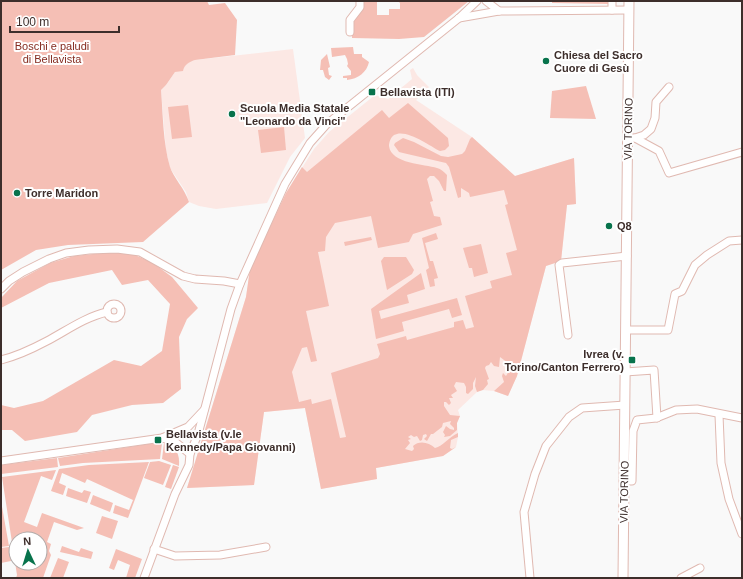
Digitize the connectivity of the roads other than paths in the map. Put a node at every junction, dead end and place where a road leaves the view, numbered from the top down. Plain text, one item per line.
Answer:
1 (360, 1) edge
2 (477, 1) edge
3 (486, 1) edge
4 (550, 1) edge
5 (612, 1) edge
6 (629, 5) edge
7 (549, 10) junction
8 (612, 10) junction
9 (499, 11) junction
10 (459, 18) junction
11 (350, 32) dead end
12 (669, 87) dead end
13 (631, 138) junction
14 (742, 152) edge
15 (742, 240) edge
16 (626, 256) junction
17 (240, 284) junction
18 (1, 289) edge
19 (107, 312) dead end
20 (626, 330) junction
21 (568, 335) dead end
22 (1, 360) edge
23 (625, 372) junction
24 (625, 405) junction
25 (205, 408) junction
26 (718, 414) junction
27 (657, 418) junction
28 (742, 418) edge
29 (162, 438) junction
30 (190, 454) junction
31 (1, 461) edge
32 (624, 481) junction
33 (742, 534) edge
34 (266, 547) dead end
35 (154, 549) junction
36 (700, 568) dead end
37 (144, 578) edge
38 (530, 578) edge
39 (623, 578) edge
40 (681, 578) edge

1 - 11 street
2 - 10 street
3 - 9 street
4 - 7 street
5 - 8 street
6 - 8 street
6 - 13 street, VIA TORINO
7 - 8 street
7 - 9 street
9 - 10 street
10 - 17 street
12 - 13 street
13 - 14 street
13 - 16 street, VIA TORINO
15 - 20 street
16 - 20 street, VIA TORINO
16 - 21 street
17 - 18 street
17 - 25 street
19 - 22 street
20 - 23 street, VIA TORINO
23 - 24 street, VIA TORINO
23 - 27 street
24 - 32 street, VIA TORINO
24 - 38 street
25 - 29 street
25 - 30 street
26 - 27 street
26 - 28 street
26 - 33 street
27 - 32 street
29 - 30 street
29 - 31 street
30 - 35 street
32 - 39 street, VIA TORINO
34 - 35 street
35 - 37 street
36 - 40 street

